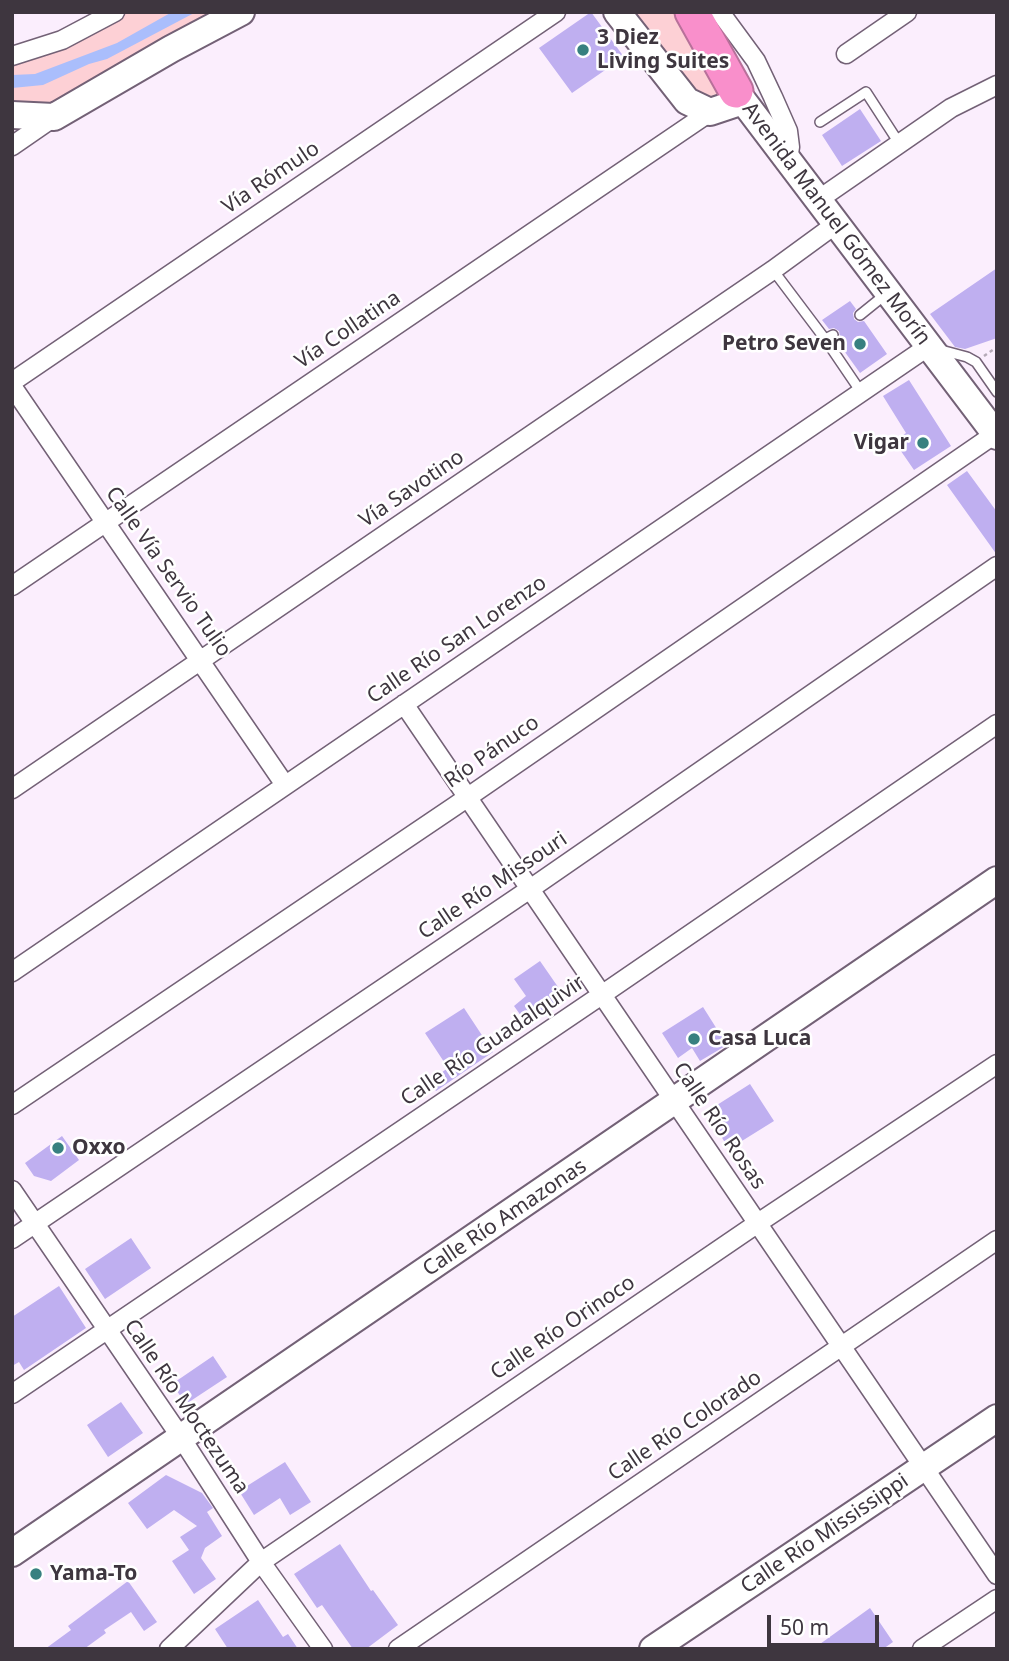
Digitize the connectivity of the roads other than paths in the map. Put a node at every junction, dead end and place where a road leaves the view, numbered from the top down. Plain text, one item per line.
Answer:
1 (115, 12) edge
2 (242, 12) edge
3 (556, 12) edge
4 (617, 12) edge
5 (676, 12) edge
6 (692, 12) edge
7 (720, 12) edge
8 (907, 12) edge
9 (846, 54) dead end
10 (12, 56) edge
11 (997, 85) edge
12 (739, 96) junction
13 (710, 112) junction
14 (12, 115) edge
15 (54, 117) junction
16 (820, 122) dead end
17 (899, 143) junction
18 (12, 146) edge
19 (788, 160) junction
20 (818, 200) junction
21 (836, 223) junction
22 (773, 270) junction
23 (893, 289) junction
24 (860, 315) dead end
25 (921, 328) junction
26 (12, 384) edge
27 (861, 392) junction
28 (997, 392) edge
29 (996, 433) edge
30 (105, 522) junction
31 (997, 566) edge
32 (12, 586) edge
33 (201, 661) junction
34 (404, 704) junction
35 (997, 724) edge
36 (285, 785) junction
37 (12, 789) edge
38 (468, 797) junction
39 (997, 880) edge
40 (530, 889) junction
41 (12, 972) edge
42 (603, 994) junction
43 (997, 1064) edge
44 (675, 1102) junction
45 (12, 1105) edge
46 (12, 1190) edge
47 (758, 1223) junction
48 (35, 1224) junction
49 (12, 1239) edge
50 (997, 1240) edge
51 (107, 1330) junction
52 (842, 1347) junction
53 (12, 1394) edge
54 (997, 1418) edge
55 (182, 1439) junction
56 (923, 1468) junction
57 (12, 1553) edge
58 (261, 1562) junction
59 (997, 1574) edge
60 (997, 1598) edge
61 (169, 1649) edge
62 (323, 1649) edge
63 (398, 1649) edge
64 (653, 1649) edge
65 (922, 1649) edge

1 - 10 street
2 - 15 street
3 - 26 street, Vía Rómulo
4 - 13 street
5 - 12 street, Avenida Manuel Gómez Morín
6 - 12 highway
7 - 19 street
8 - 9 street
11 - 17 street
12 - 13 street
12 - 19 street, Avenida Manuel Gómez Morín
13 - 30 street, Vía Collatina
14 - 15 street
15 - 18 street
16 - 17 lane
17 - 20 street
19 - 20 street, Avenida Manuel Gómez Morín
20 - 21 street, Avenida Manuel Gómez Morín
21 - 22 street, Vía Savotino
21 - 23 street, Avenida Manuel Gómez Morín
22 - 27 lane
22 - 33 street, Vía Savotino
23 - 24 lane
23 - 25 street, Avenida Manuel Gómez Morín
25 - 27 street, Calle Río San Lorenzo
25 - 28 lane
25 - 29 street, Avenida Manuel Gómez Morín
26 - 30 street, Calle Vía Servio Tulio
27 - 34 street, Calle Río San Lorenzo
29 - 38 street, Río Pánuco
30 - 32 street, Vía Collatina
30 - 33 street, Calle Vía Servio Tulio
31 - 40 street, Calle Río Missouri
33 - 36 street, Calle Vía Servio Tulio
33 - 37 street, Vía Savotino
34 - 36 street, Calle Río San Lorenzo
34 - 38 street, Calle Río Rosas
35 - 42 street, Calle Río Guadalquivir
36 - 41 street, Calle Río San Lorenzo
38 - 40 street, Calle Río Rosas
38 - 45 street, Río Pánuco
39 - 44 street, Calle Río Amazonas
40 - 42 street, Calle Río Rosas
40 - 48 street, Calle Río Missouri
42 - 44 street, Calle Río Rosas
42 - 51 street, Calle Río Guadalquivir
43 - 47 street, Calle Río Orinoco
44 - 47 street, Calle Río Rosas
44 - 55 street, Calle Río Amazonas
46 - 48 street, Calle Río Moctezuma
47 - 52 street, Calle Río Rosas
47 - 58 street, Calle Río Orinoco
48 - 49 street, Calle Río Missouri
48 - 51 street, Calle Río Moctezuma
50 - 52 street, Calle Río Colorado
51 - 53 street, Calle Río Guadalquivir
51 - 55 street, Calle Río Moctezuma
52 - 56 street, Calle Río Rosas
52 - 63 street, Calle Río Colorado
54 - 56 street, Calle Río Mississippi
55 - 57 street, Calle Río Amazonas
55 - 58 street, Calle Río Moctezuma
56 - 59 street, Calle Río Rosas
56 - 64 street, Calle Río Mississippi
58 - 61 street, Calle Río Orinoco
58 - 62 street, Calle Río Moctezuma
60 - 65 street

